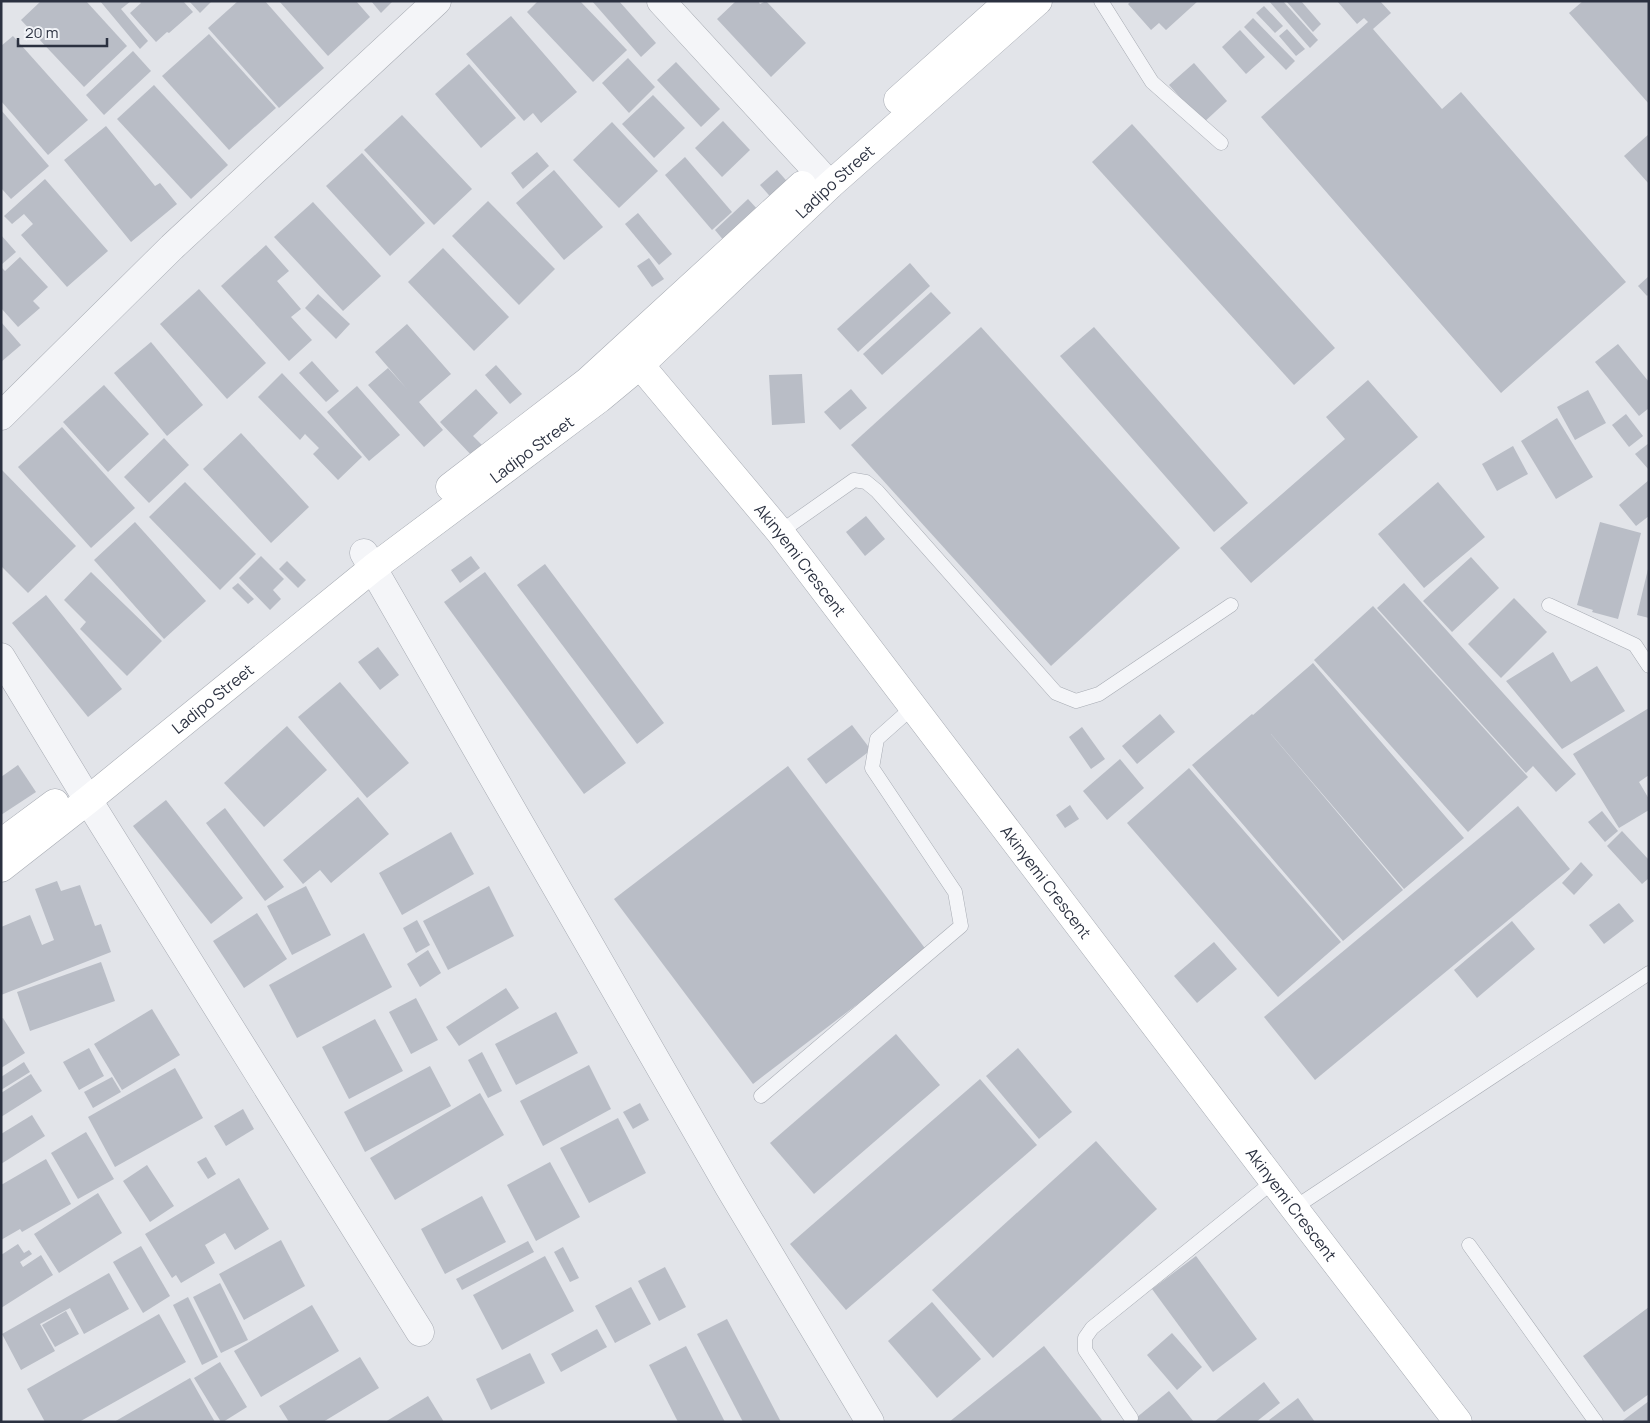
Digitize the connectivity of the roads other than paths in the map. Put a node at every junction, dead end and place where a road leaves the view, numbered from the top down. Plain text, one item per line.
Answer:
1 (437, 1) edge
2 (661, 1) edge
3 (1009, 1) edge
4 (1038, 1) edge
5 (1101, 1) edge
6 (1221, 143) dead end
7 (824, 178) junction
8 (634, 356) junction
9 (1, 416) edge
10 (780, 532) junction
11 (369, 561) junction
12 (1549, 605) dead end
13 (1231, 606) dead end
14 (1, 657) edge
15 (1649, 666) edge
16 (913, 707) junction
17 (84, 792) junction
18 (1, 843) edge
19 (1, 868) edge
20 (1649, 973) edge
21 (761, 1096) dead end
22 (1274, 1181) junction
23 (1294, 1208) junction
24 (1469, 1246) dead end
25 (420, 1332) dead end
26 (1132, 1418) dead end
27 (870, 1422) edge
28 (1458, 1422) edge
29 (1596, 1422) edge

1 - 9 street
2 - 7 street
3 - 7 main road, Ladipo Street
4 - 7 main road, Ladipo Street
5 - 6 lane
7 - 8 main road, Ladipo Street
8 - 10 main road, Akinyemi Crescent
8 - 11 main road, Ladipo Street
10 - 13 lane
10 - 16 main road, Akinyemi Crescent
11 - 17 main road, Ladipo Street
11 - 27 street
12 - 15 lane
14 - 17 street
16 - 21 lane
16 - 22 main road, Akinyemi Crescent
17 - 18 main road, Ladipo Street
17 - 19 main road, Ladipo Street
17 - 25 street
20 - 23 lane
22 - 23 main road, Akinyemi Crescent
22 - 26 lane
23 - 28 main road, Akinyemi Crescent
24 - 29 lane

